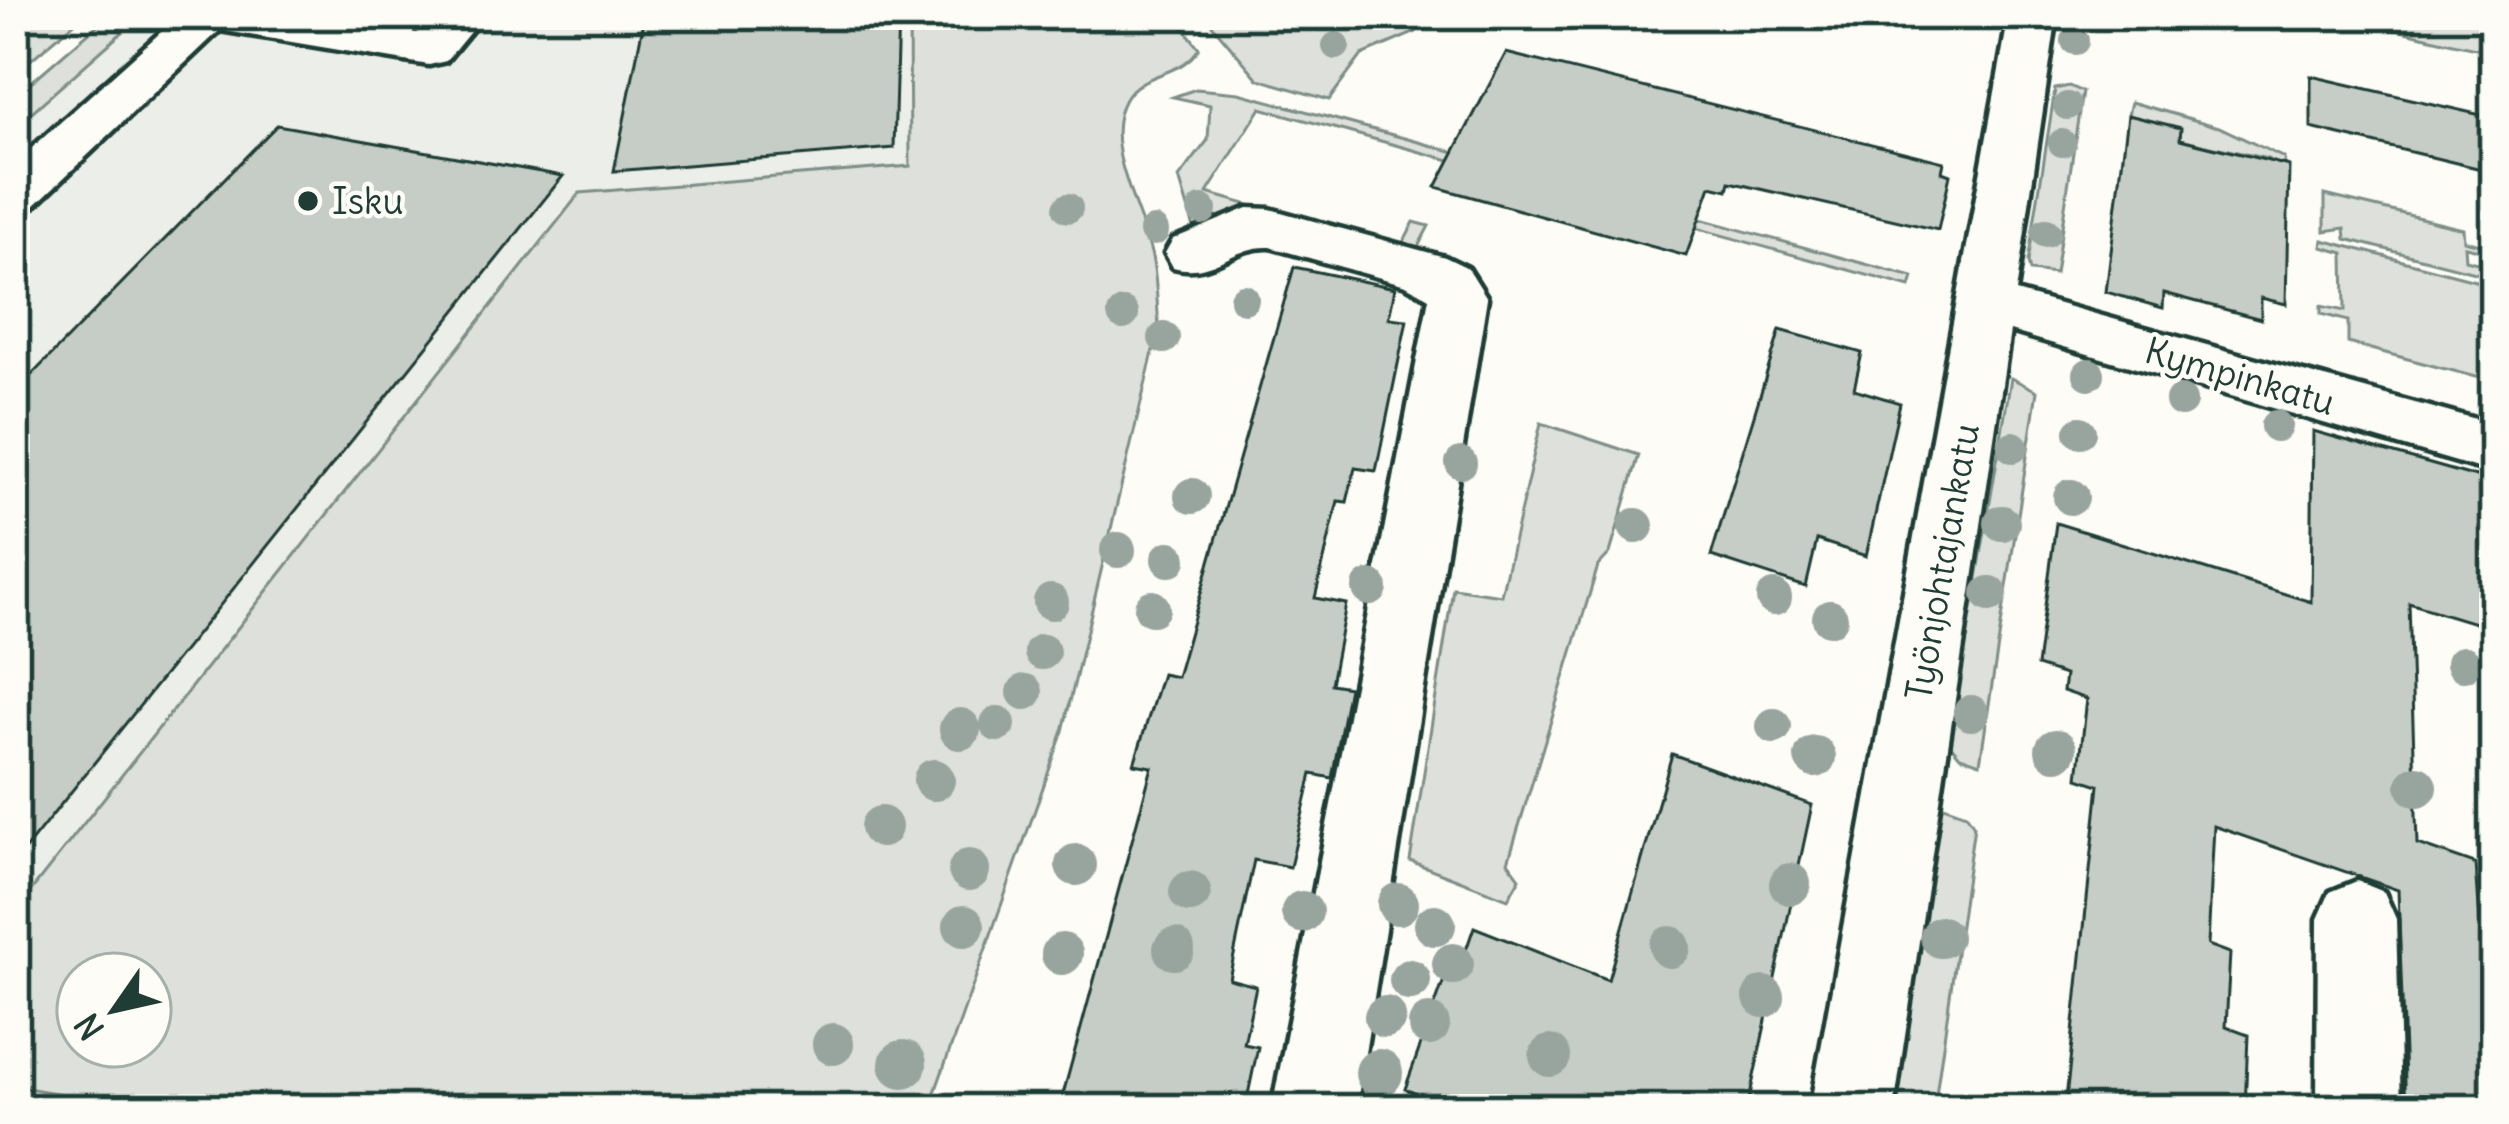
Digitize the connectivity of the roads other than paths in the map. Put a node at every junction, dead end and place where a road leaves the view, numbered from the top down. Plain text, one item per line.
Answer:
1 (211, 15) edge
2 (460, 15) edge
3 (2033, 15) edge
4 (15, 193) edge
5 (1193, 253) dead end
6 (1985, 304) junction
7 (2494, 449) edge
8 (2357, 920) dead end
9 (1314, 1109) edge
10 (1852, 1109) edge
11 (2360, 1109) edge

1 - 2 street
1 - 4 street
3 - 6 street, Työnjohtajankatu
5 - 9 street
6 - 7 street, Kympinkatu
6 - 10 street, Työnjohtajankatu
8 - 11 street

